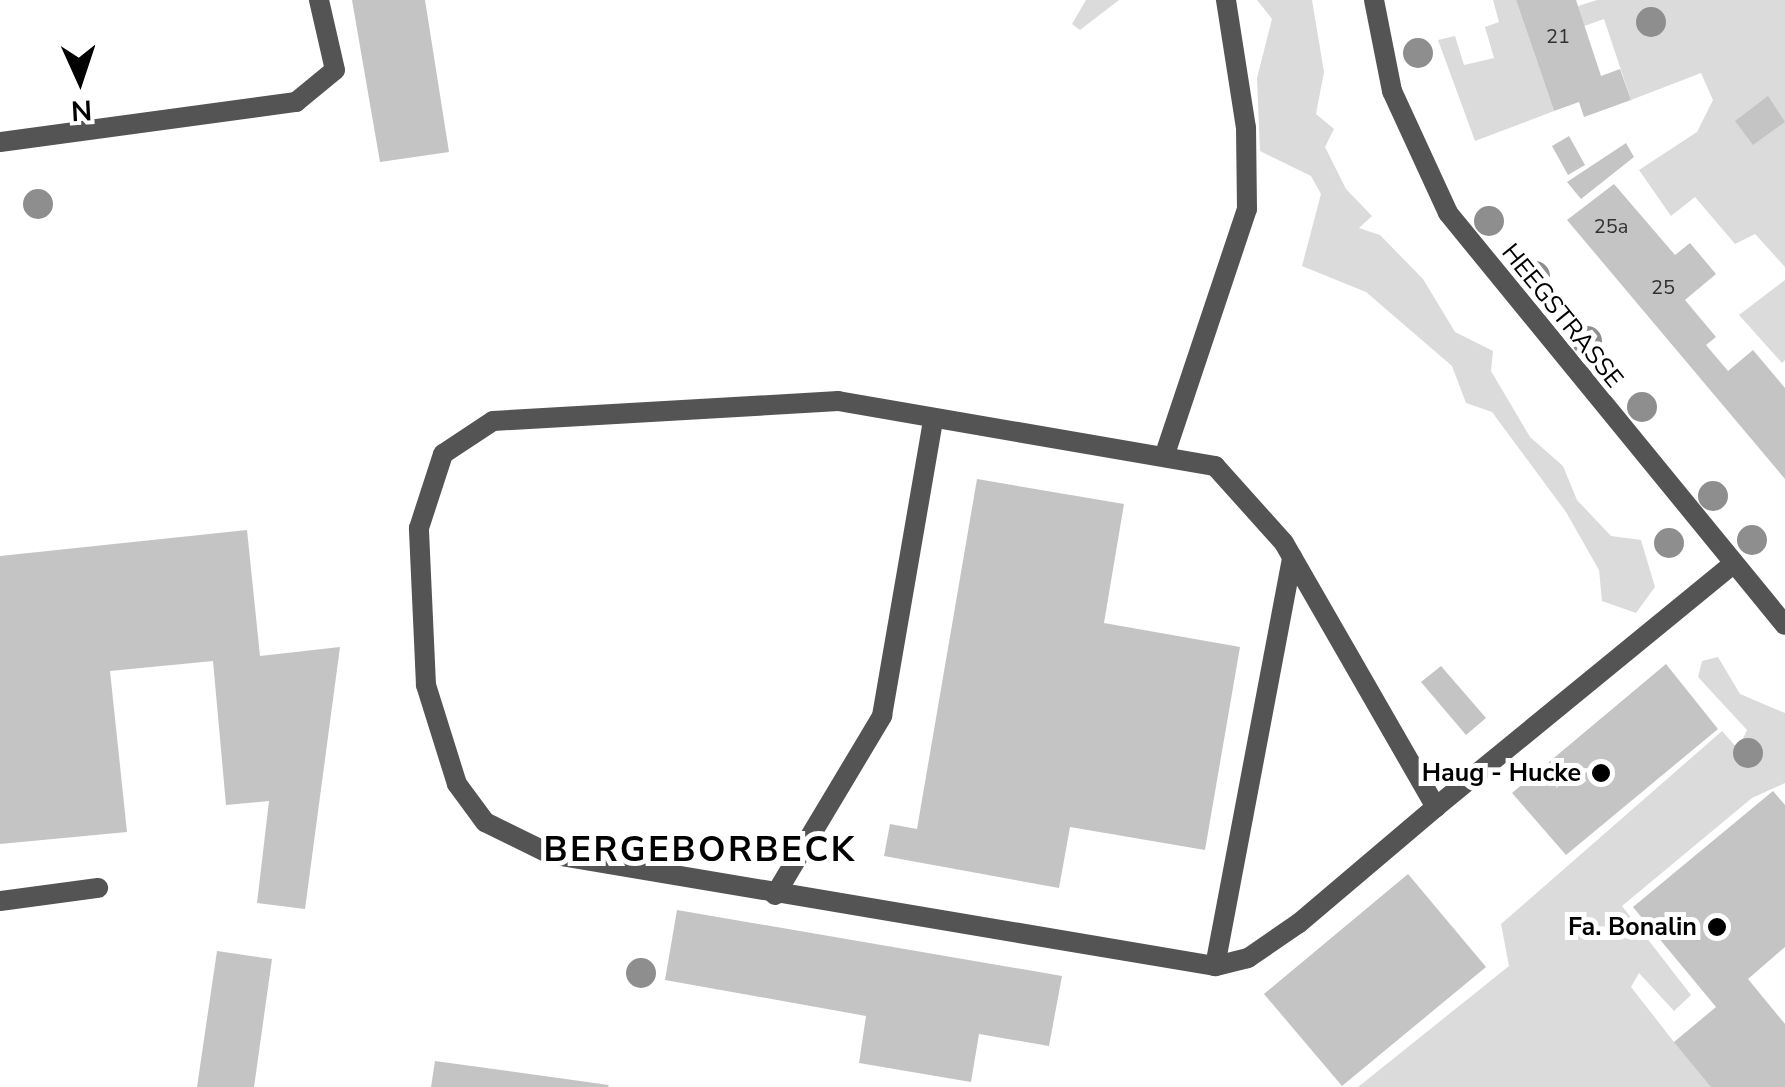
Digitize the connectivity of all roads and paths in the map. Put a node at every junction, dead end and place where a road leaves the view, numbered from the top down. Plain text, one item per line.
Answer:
1 (319, 0) edge
2 (1226, 0) edge
3 (1374, 0) edge
4 (0, 142) edge
5 (933, 421) junction
6 (1166, 452) junction
7 (1292, 557) junction
8 (1734, 564) junction
9 (1785, 625) edge
10 (1436, 807) junction
11 (98, 888) dead end
12 (775, 895) junction
13 (0, 902) edge
14 (1214, 966) junction

1 - 4 street
2 - 6 street
3 - 8 street, HEEGSTRASSE
5 - 6 street
5 - 12 street
5 - 12 street
6 - 7 street
7 - 10 street
7 - 14 street
8 - 9 street, HEEGSTRASSE
8 - 10 street
10 - 14 street
11 - 13 street
12 - 14 street

